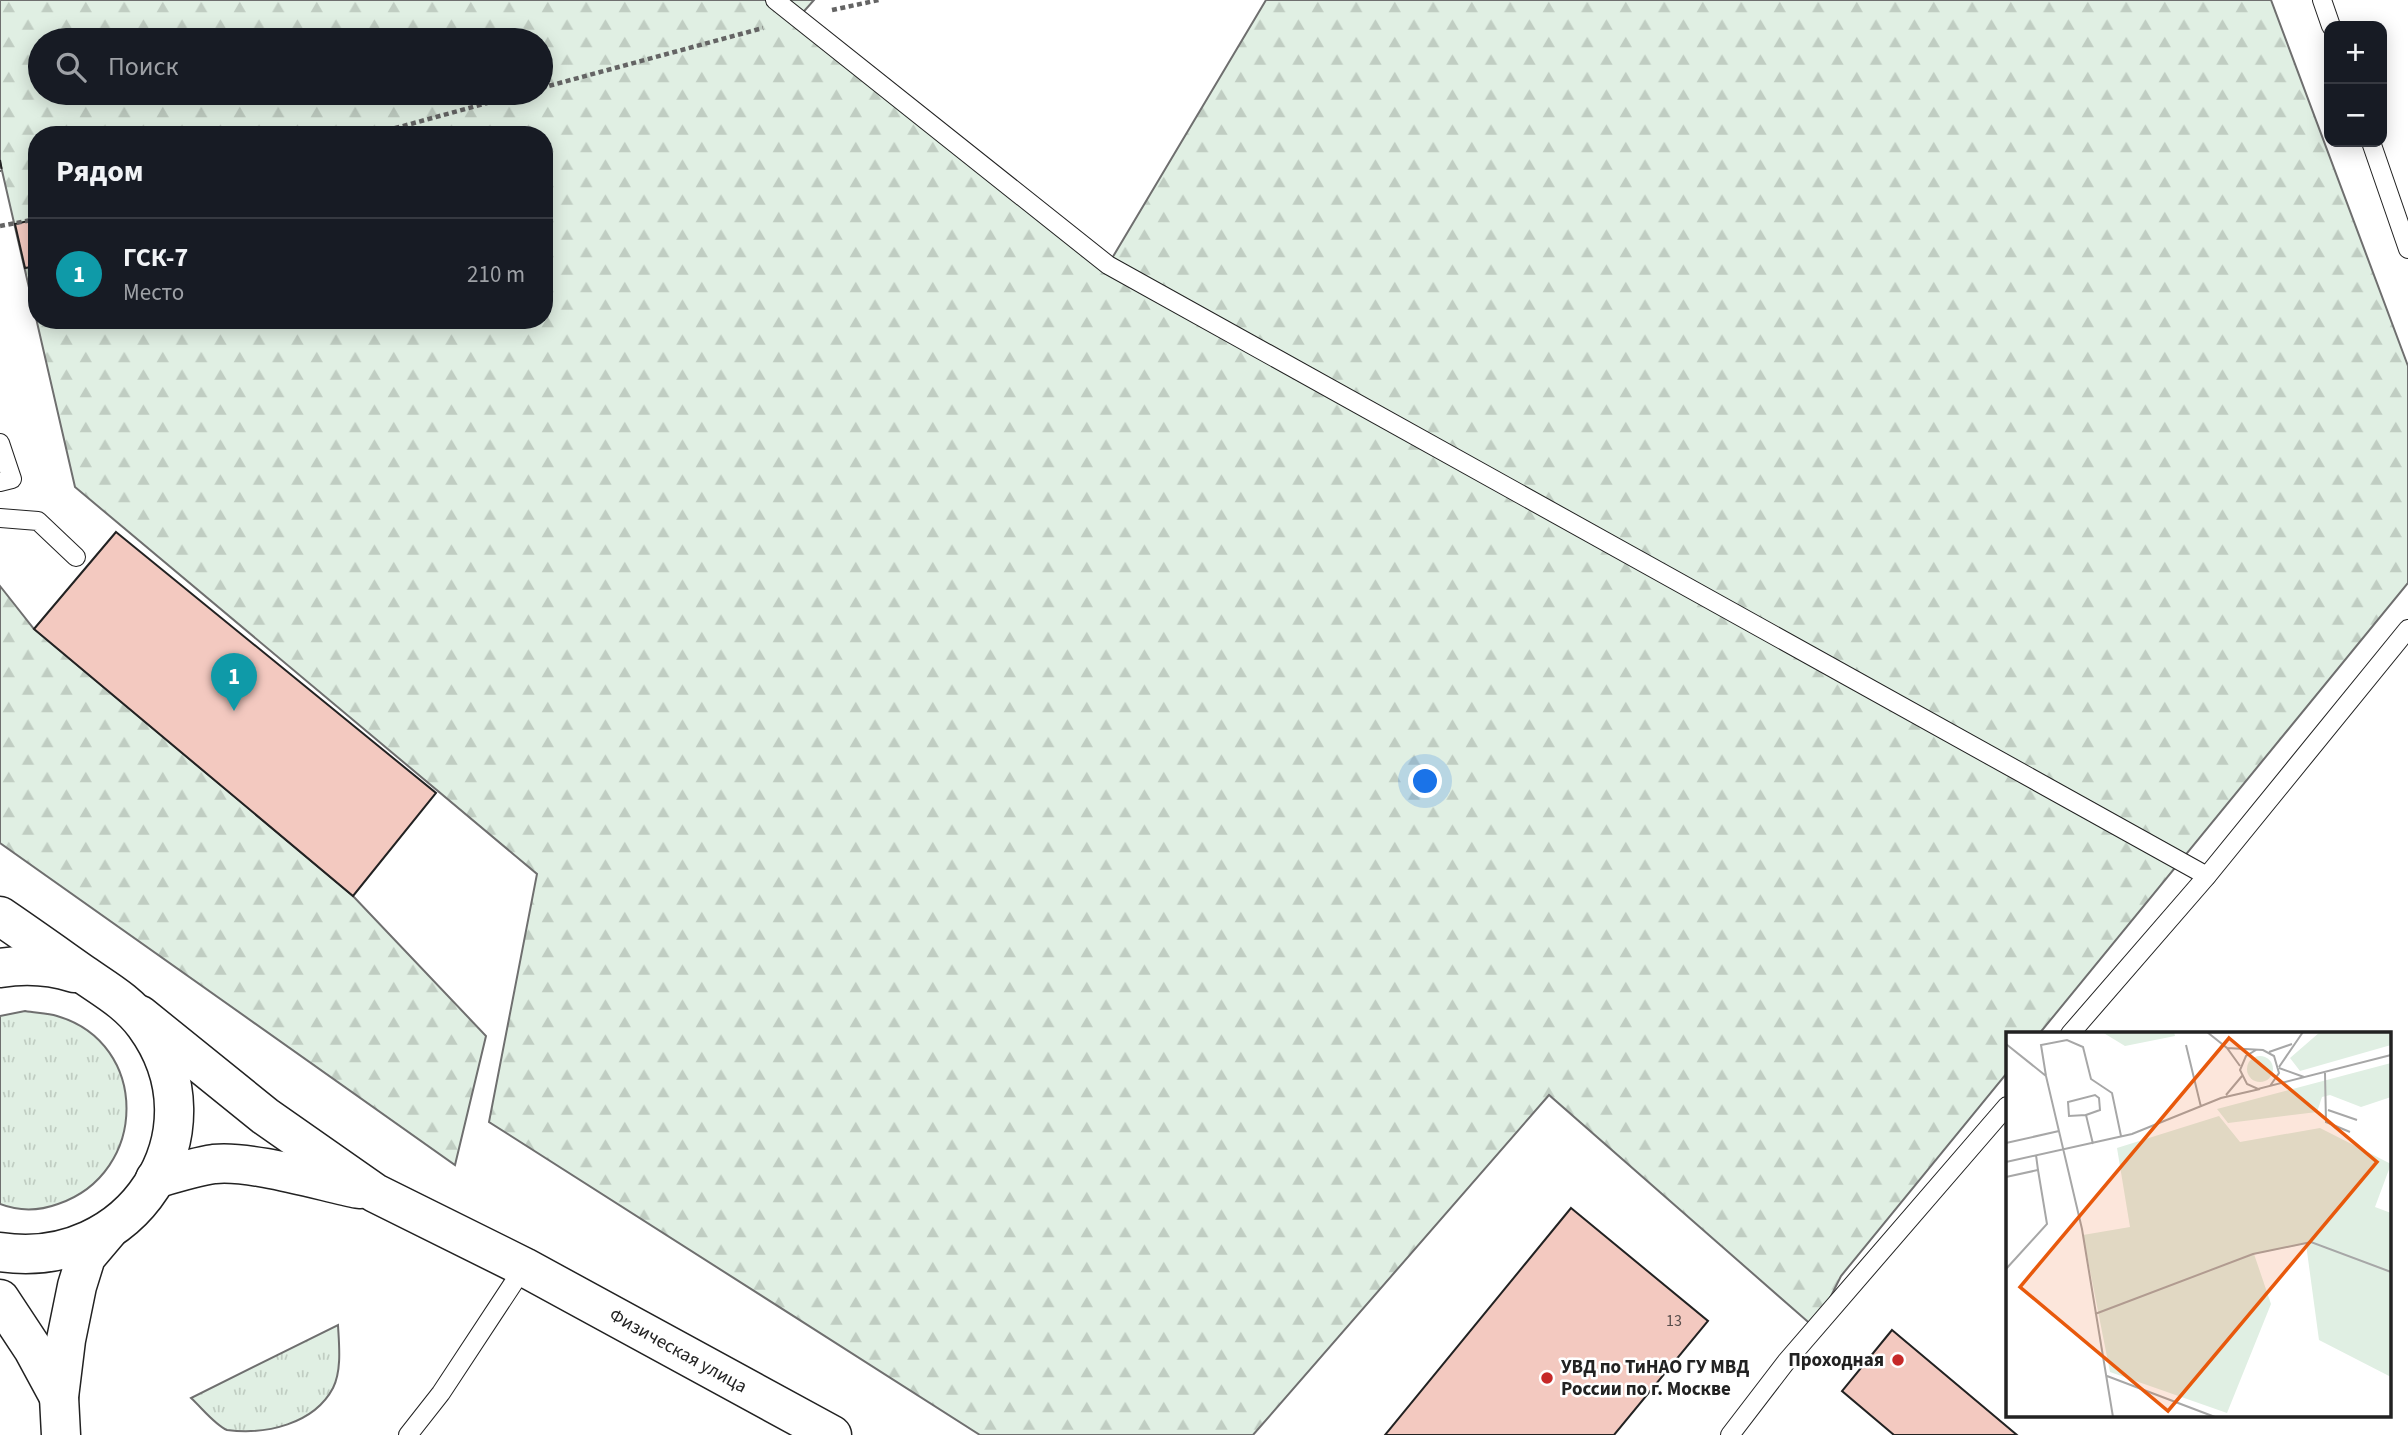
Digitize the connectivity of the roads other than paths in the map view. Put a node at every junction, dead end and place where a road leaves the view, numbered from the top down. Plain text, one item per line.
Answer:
1 (775, 0) edge
2 (2322, 0) edge
3 (2329, 21) edge
4 (2373, 147) edge
5 (2408, 249) edge
6 (0, 443) edge
7 (0, 482) edge
8 (0, 518) edge
9 (76, 557) dead end
10 (2408, 629) edge
11 (2207, 876) junction
12 (0, 916) edge
13 (0, 968) edge
14 (92, 980) junction
15 (130, 1007) junction
16 (2072, 1032) edge
17 (2006, 1107) edge
18 (155, 1179) junction
19 (375, 1193) junction
20 (108, 1230) junction
21 (0, 1252) edge
22 (524, 1266) junction
23 (0, 1299) edge
24 (60, 1397) junction
25 (61, 1435) edge
26 (408, 1435) edge
27 (832, 1435) edge
28 (1730, 1435) edge

1 - 11 lane
2 - 3 lane
4 - 5 lane
6 - 7 lane
8 - 9 lane
10 - 11 lane
11 - 16 lane
12 - 14 street
13 - 14 street
14 - 15 street
15 - 18 street
15 - 19 street
17 - 28 lane
18 - 19 street
18 - 20 street
19 - 22 street, Физическая улица
20 - 21 street
20 - 24 street
22 - 26 lane
22 - 27 street, Физическая улица
23 - 24 street
24 - 25 street

